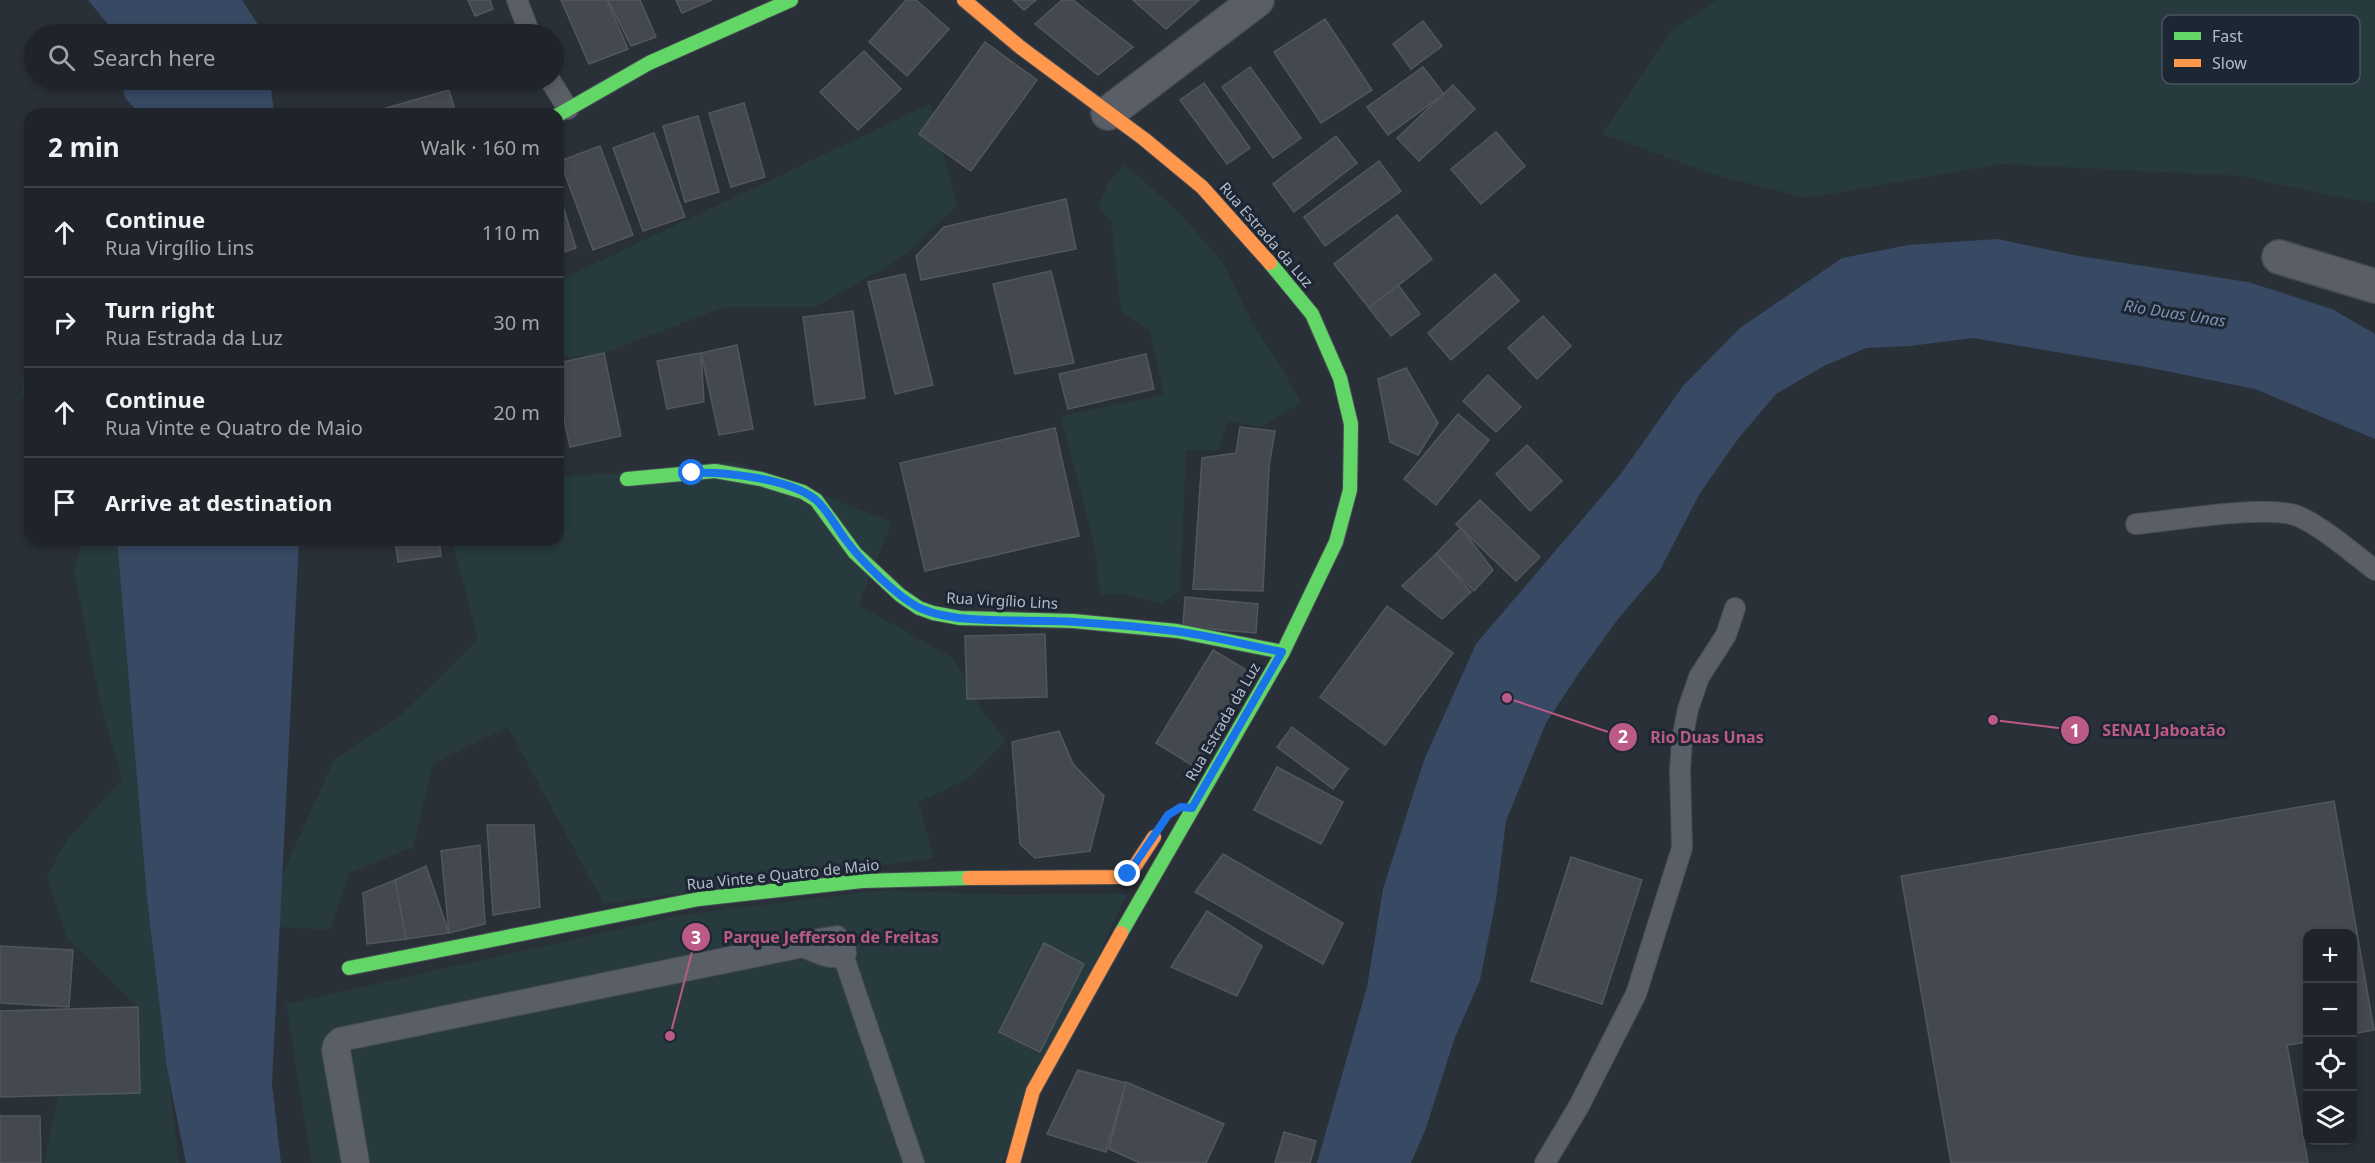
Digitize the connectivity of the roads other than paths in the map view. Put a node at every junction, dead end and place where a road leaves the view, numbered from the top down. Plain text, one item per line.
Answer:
1 (517, 0) edge
2 (791, 0) edge
3 (964, 0) edge
4 (1257, 0) edge
5 (526, 24) edge
6 (554, 90) edge
7 (561, 108) edge
8 (564, 111) edge
9 (1108, 113) junction
10 (2279, 257) dead end
11 (2375, 286) edge
12 (627, 479) dead end
13 (2136, 524) dead end
14 (2375, 570) edge
15 (1735, 608) dead end
16 (1282, 652) junction
17 (1192, 808) junction
18 (1174, 810) dead end
19 (1163, 824) dead end
20 (843, 955) junction
21 (349, 968) dead end
22 (352, 1163) edge
23 (359, 1163) edge
24 (914, 1163) edge
25 (1013, 1163) edge
26 (1545, 1163) edge

1 - 5 lane
2 - 8 street
3 - 9 street, Rua Estrada da Luz
4 - 9 street
6 - 7 lane
9 - 16 street, Rua Estrada da Luz
10 - 11 street
12 - 16 street, Rua Virgílio Lins
13 - 14 lane
15 - 26 lane
16 - 17 street, Rua Estrada da Luz
17 - 18 street
17 - 25 street, Rua Estrada da Luz
19 - 21 street, Rua Vinte e Quatro de Maio
20 - 22 lane
20 - 23 lane
20 - 24 lane

